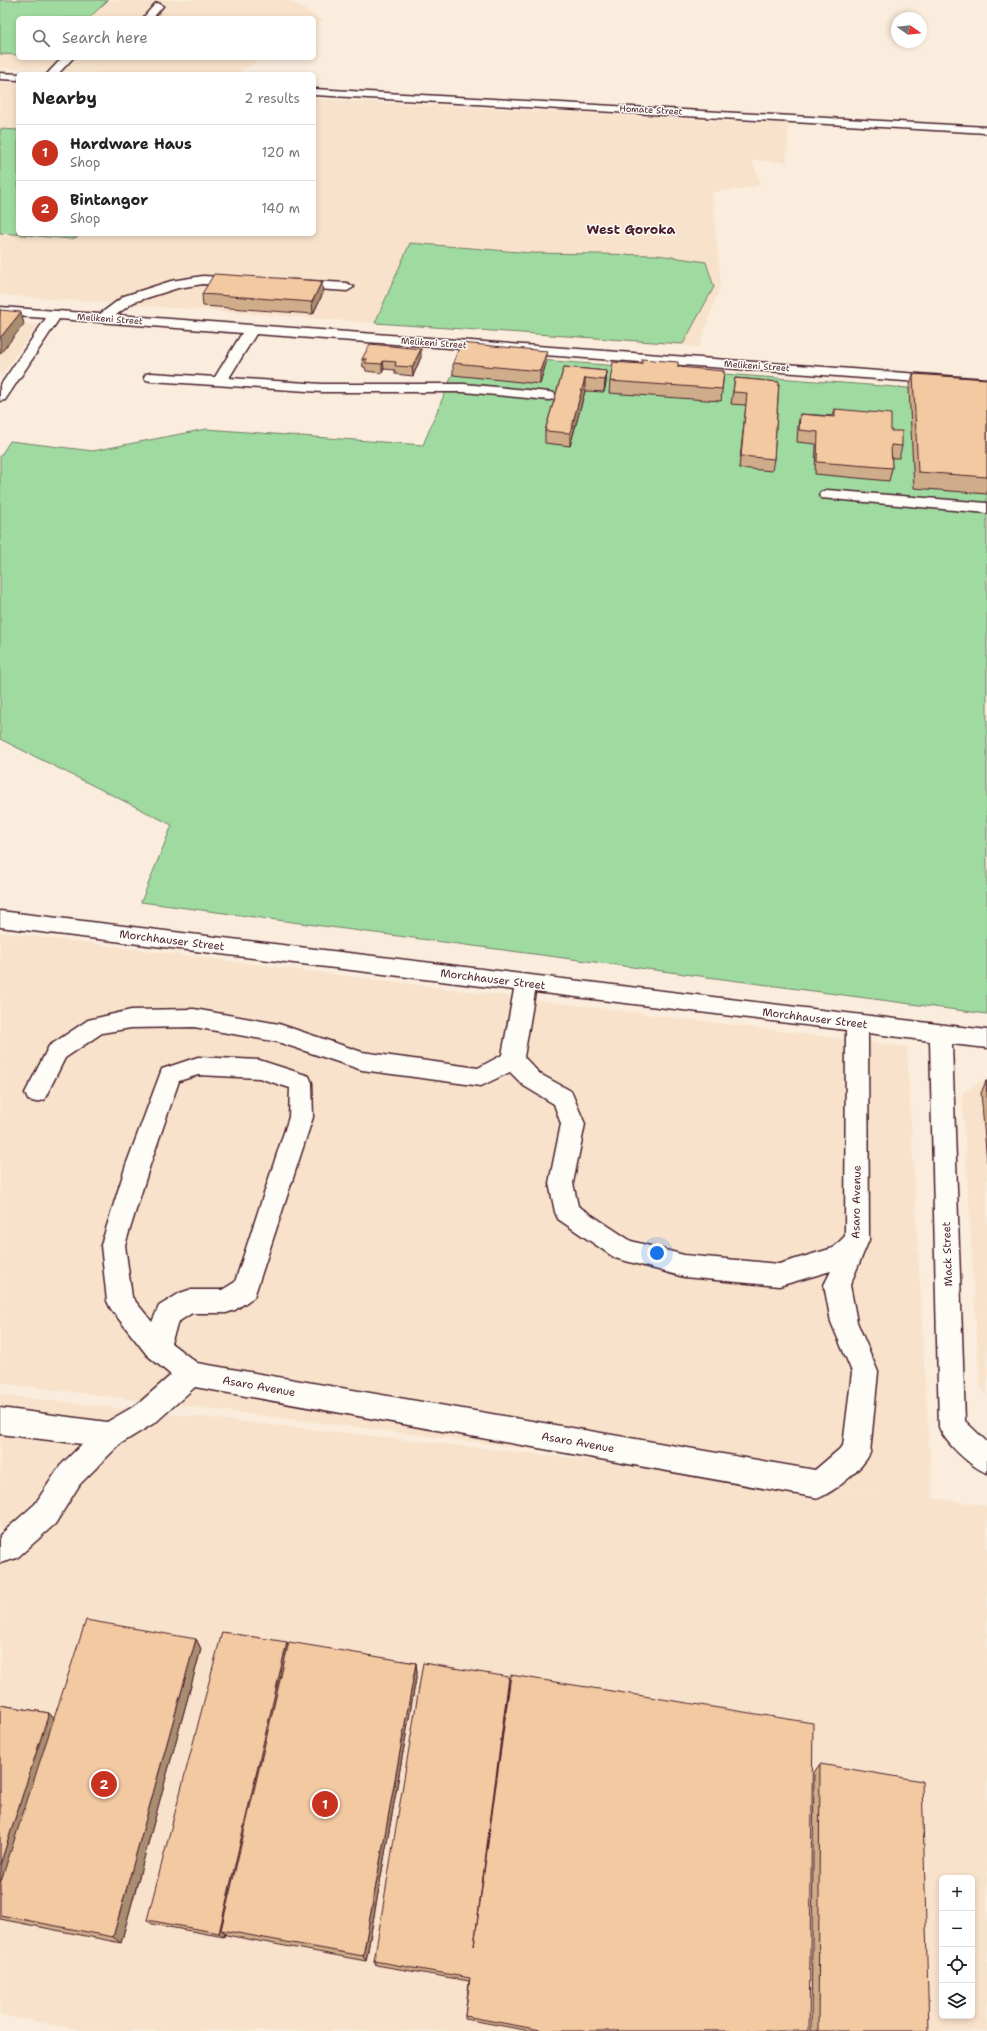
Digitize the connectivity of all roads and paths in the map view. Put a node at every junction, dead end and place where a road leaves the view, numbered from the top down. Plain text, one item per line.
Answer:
1 (158, 6) dead end
2 (150, 16) edge
3 (66, 60) edge
4 (54, 72) edge
5 (0, 76) edge
6 (16, 77) edge
7 (316, 92) edge
8 (987, 130) edge
9 (256, 283) edge
10 (279, 284) edge
11 (347, 287) dead end
12 (0, 311) edge
13 (55, 316) junction
14 (102, 319) junction
15 (251, 330) junction
16 (151, 377) dead end
17 (220, 381) junction
18 (987, 383) edge
19 (550, 396) dead end
20 (0, 397) edge
21 (827, 495) dead end
22 (987, 508) edge
23 (0, 919) edge
24 (526, 983) junction
25 (857, 1024) junction
26 (941, 1034) junction
27 (987, 1039) edge
28 (512, 1060) junction
29 (36, 1093) dead end
30 (857, 1240) junction
31 (156, 1347) junction
32 (191, 1374) junction
33 (0, 1421) edge
34 (110, 1435) junction
35 (987, 1460) edge
36 (0, 1549) edge

1 - 2 street
3 - 4 street
5 - 6 street
7 - 8 street, Homate Street
9 - 14 street
10 - 11 street
12 - 13 street, Melikeni Street
13 - 14 street, Melikeni Street
13 - 20 street
14 - 15 street, Melikeni Street
15 - 17 street
15 - 18 street, Melikeni Street
16 - 17 street
17 - 19 street
21 - 22 street
23 - 24 street, Morchhauser Street
24 - 25 street, Morchhauser Street
24 - 28 street
25 - 26 street, Morchhauser Street
25 - 30 street, Asaro Avenue
26 - 27 street, Morchhauser Street
26 - 35 street, Mack Street
28 - 29 street
28 - 30 street
30 - 32 street, Asaro Avenue
31 - 31 street, Asaro Avenue
31 - 32 street, Asaro Avenue
32 - 34 street
33 - 34 street
34 - 36 street

